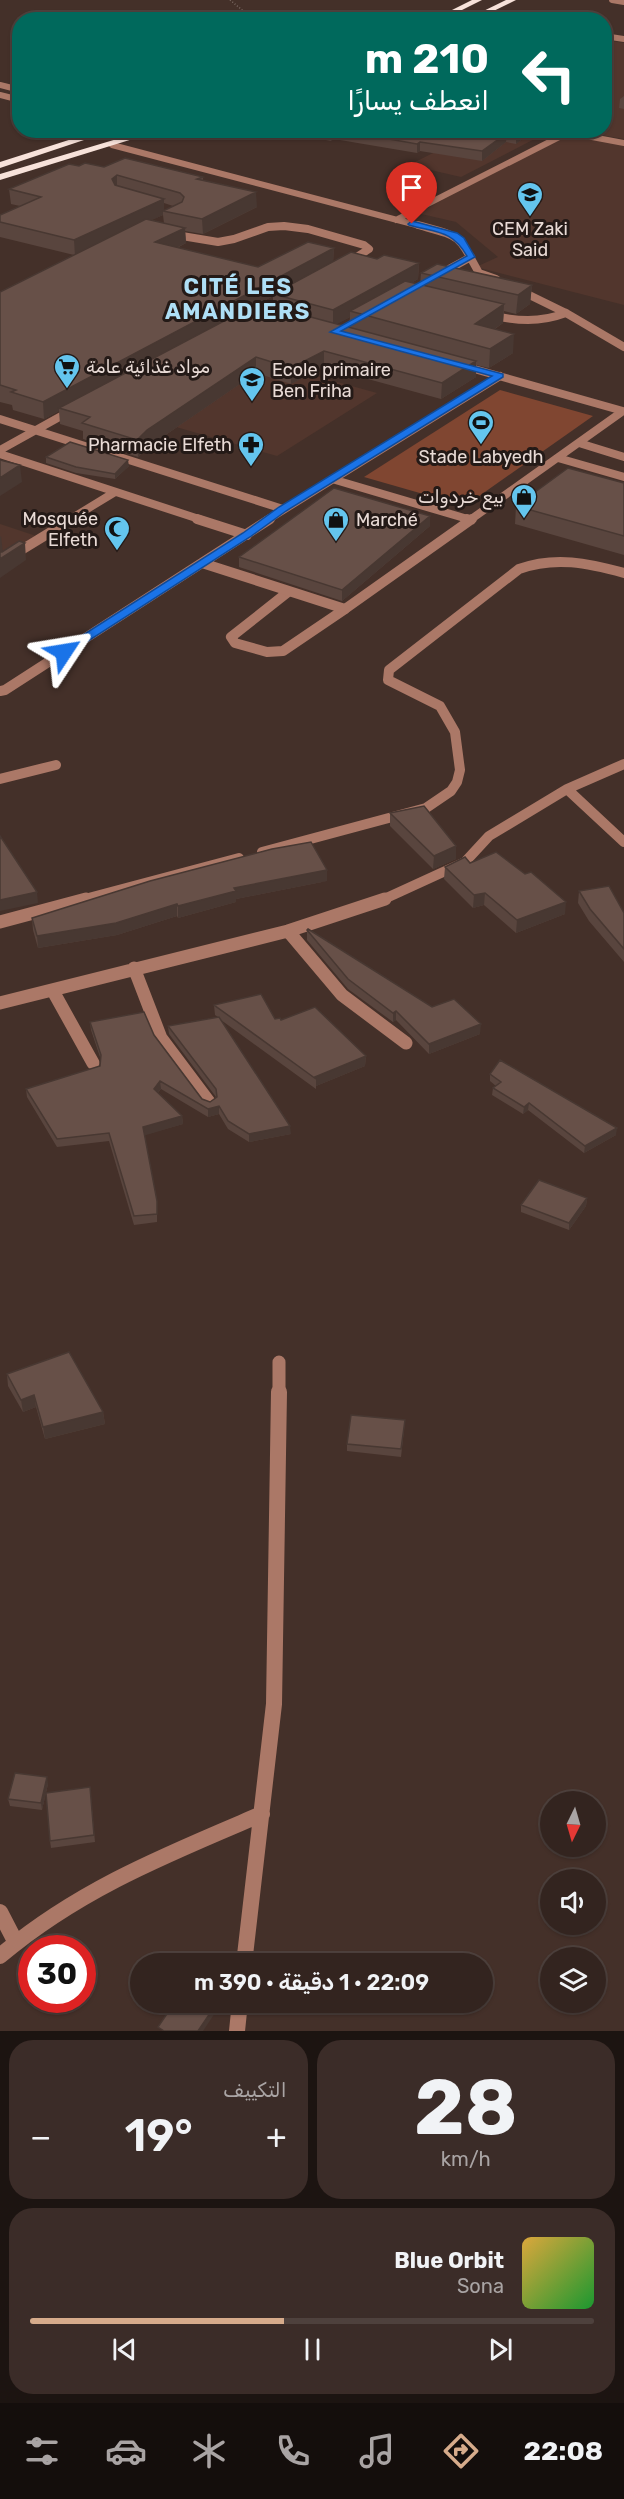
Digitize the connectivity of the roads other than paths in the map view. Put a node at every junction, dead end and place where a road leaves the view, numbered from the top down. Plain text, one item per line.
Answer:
1 (478, 0) edge
2 (512, 0) edge
3 (612, 0) edge
4 (624, 2) edge
5 (452, 12) edge
6 (485, 12) edge
7 (85, 138) edge
8 (133, 138) edge
9 (557, 138) edge
10 (596, 138) edge
11 (624, 143) edge
12 (112, 145) junction
13 (0, 165) edge
14 (3, 178) edge
15 (396, 220) junction
16 (159, 232) edge
17 (471, 257) junction
18 (346, 264) edge
19 (432, 278) edge
20 (566, 313) junction
21 (483, 314) edge
22 (624, 347) edge
23 (456, 364) edge
24 (500, 376) junction
25 (77, 408) edge
26 (624, 411) edge
27 (0, 420) edge
28 (35, 430) junction
29 (579, 443) junction
30 (0, 452) edge
31 (624, 457) edge
32 (558, 458) junction
33 (624, 477) edge
34 (332, 479) junction
35 (116, 492) junction
36 (283, 509) junction
37 (471, 520) junction
38 (247, 535) junction
39 (0, 563) edge
40 (202, 563) junction
41 (624, 573) edge
42 (288, 592) junction
43 (345, 609) junction
44 (0, 691) edge
45 (624, 764) edge
46 (56, 765) dead end
47 (0, 779) edge
48 (567, 789) junction
49 (624, 842) edge
50 (0, 922) edge
51 (288, 931) junction
52 (134, 968) junction
53 (53, 991) junction
54 (0, 1003) edge
55 (406, 1043) dead end
56 (93, 1063) dead end
57 (209, 1102) edge
58 (279, 1362) dead end
59 (262, 1814) junction
60 (0, 1912) edge
61 (15, 1941) junction
62 (245, 1953) edge
63 (0, 1956) edge
64 (239, 2013) edge
65 (237, 2031) edge

1 - 5 highway
2 - 6 highway
3 - 4 street
7 - 13 highway
8 - 12 highway
9 - 15 street
10 - 11 street
12 - 14 highway
12 - 15 street
15 - 17 street
16 - 18 street
17 - 19 street
17 - 20 street
20 - 21 street
20 - 22 street
23 - 24 street
24 - 26 street
24 - 34 street
25 - 28 street
26 - 29 street
27 - 28 street
28 - 30 street
28 - 36 street
29 - 31 street
29 - 32 street
30 - 35 street
32 - 33 street
32 - 37 street
34 - 36 street
34 - 37 street
35 - 38 street
35 - 39 street
36 - 38 street
37 - 43 street
38 - 40 street
40 - 42 street
40 - 44 street
41 - 50 street
42 - 43 street
42 - 43 street
45 - 48 street
46 - 47 street
48 - 49 street
48 - 51 street
51 - 52 street
51 - 55 street
52 - 53 street
52 - 57 street
53 - 54 street
53 - 56 street
58 - 59 street
59 - 61 street
59 - 62 street
60 - 61 street
61 - 63 street
64 - 65 street

